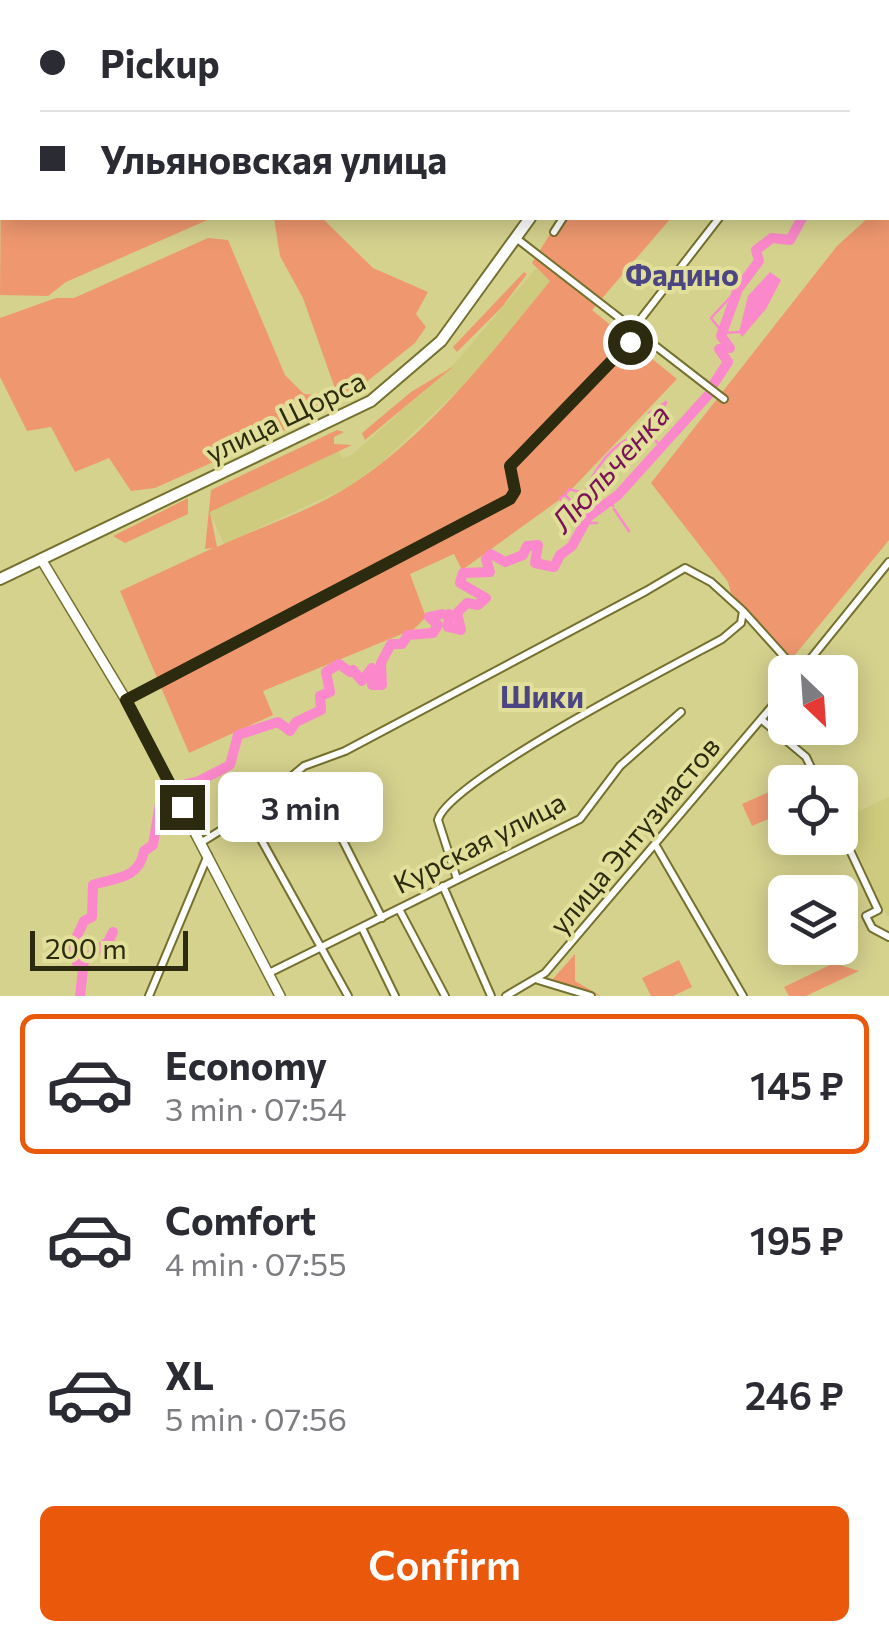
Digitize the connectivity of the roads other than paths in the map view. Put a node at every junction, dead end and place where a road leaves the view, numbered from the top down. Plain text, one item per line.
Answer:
1 (529, 220) edge
2 (562, 220) edge
3 (718, 220) edge
4 (554, 232) dead end
5 (516, 238) junction
6 (633, 328) junction
7 (724, 399) dead end
8 (41, 559) junction
9 (889, 562) edge
10 (0, 578) edge
11 (743, 612) junction
12 (783, 655) edge
13 (813, 655) edge
14 (126, 700) junction
15 (681, 712) dead end
16 (768, 712) edge
17 (762, 720) junction
18 (810, 765) edge
19 (366, 795) dead end
20 (262, 803) junction
21 (348, 804) junction
22 (248, 814) junction
23 (330, 815) dead end
24 (360, 828) dead end
25 (202, 842) junction
26 (654, 844) junction
27 (208, 854) junction
28 (852, 855) edge
29 (456, 879) junction
30 (443, 886) junction
31 (399, 909) junction
32 (382, 918) junction
33 (362, 928) junction
34 (889, 937) edge
35 (320, 947) junction
36 (269, 973) junction
37 (538, 980) junction
38 (149, 996) edge
39 (280, 996) edge
40 (348, 996) edge
41 (395, 996) edge
42 (445, 996) edge
43 (491, 996) edge
44 (506, 996) edge
45 (591, 996) edge
46 (743, 996) edge

1 - 5 main road, улица Щорса
2 - 4 street
3 - 6 street
5 - 6 street
5 - 8 main road, улица Щорса
6 - 7 street
6 - 14 street
8 - 10 main road, улица Щорса
8 - 14 main road
9 - 13 street
11 - 12 street
11 - 20 street
11 - 29 street
14 - 25 main road
15 - 29 street, Курская улица
16 - 17 street, улица Энтузиастов
17 - 18 street
17 - 26 street, улица Энтузиастов
19 - 21 street
20 - 21 street
20 - 22 street
21 - 24 street
22 - 25 street
22 - 35 street
23 - 32 street
25 - 27 main road
26 - 37 street, улица Энтузиастов
26 - 46 street
27 - 36 main road
27 - 38 street
28 - 34 street
29 - 30 street, Курская улица
30 - 31 street, Курская улица
30 - 43 street
31 - 32 street, Курская улица
31 - 42 street
32 - 33 street, Курская улица
33 - 35 street, Курская улица
33 - 41 street
35 - 36 street, Курская улица
35 - 40 street
36 - 39 main road
37 - 44 street, улица Энтузиастов
37 - 45 street

